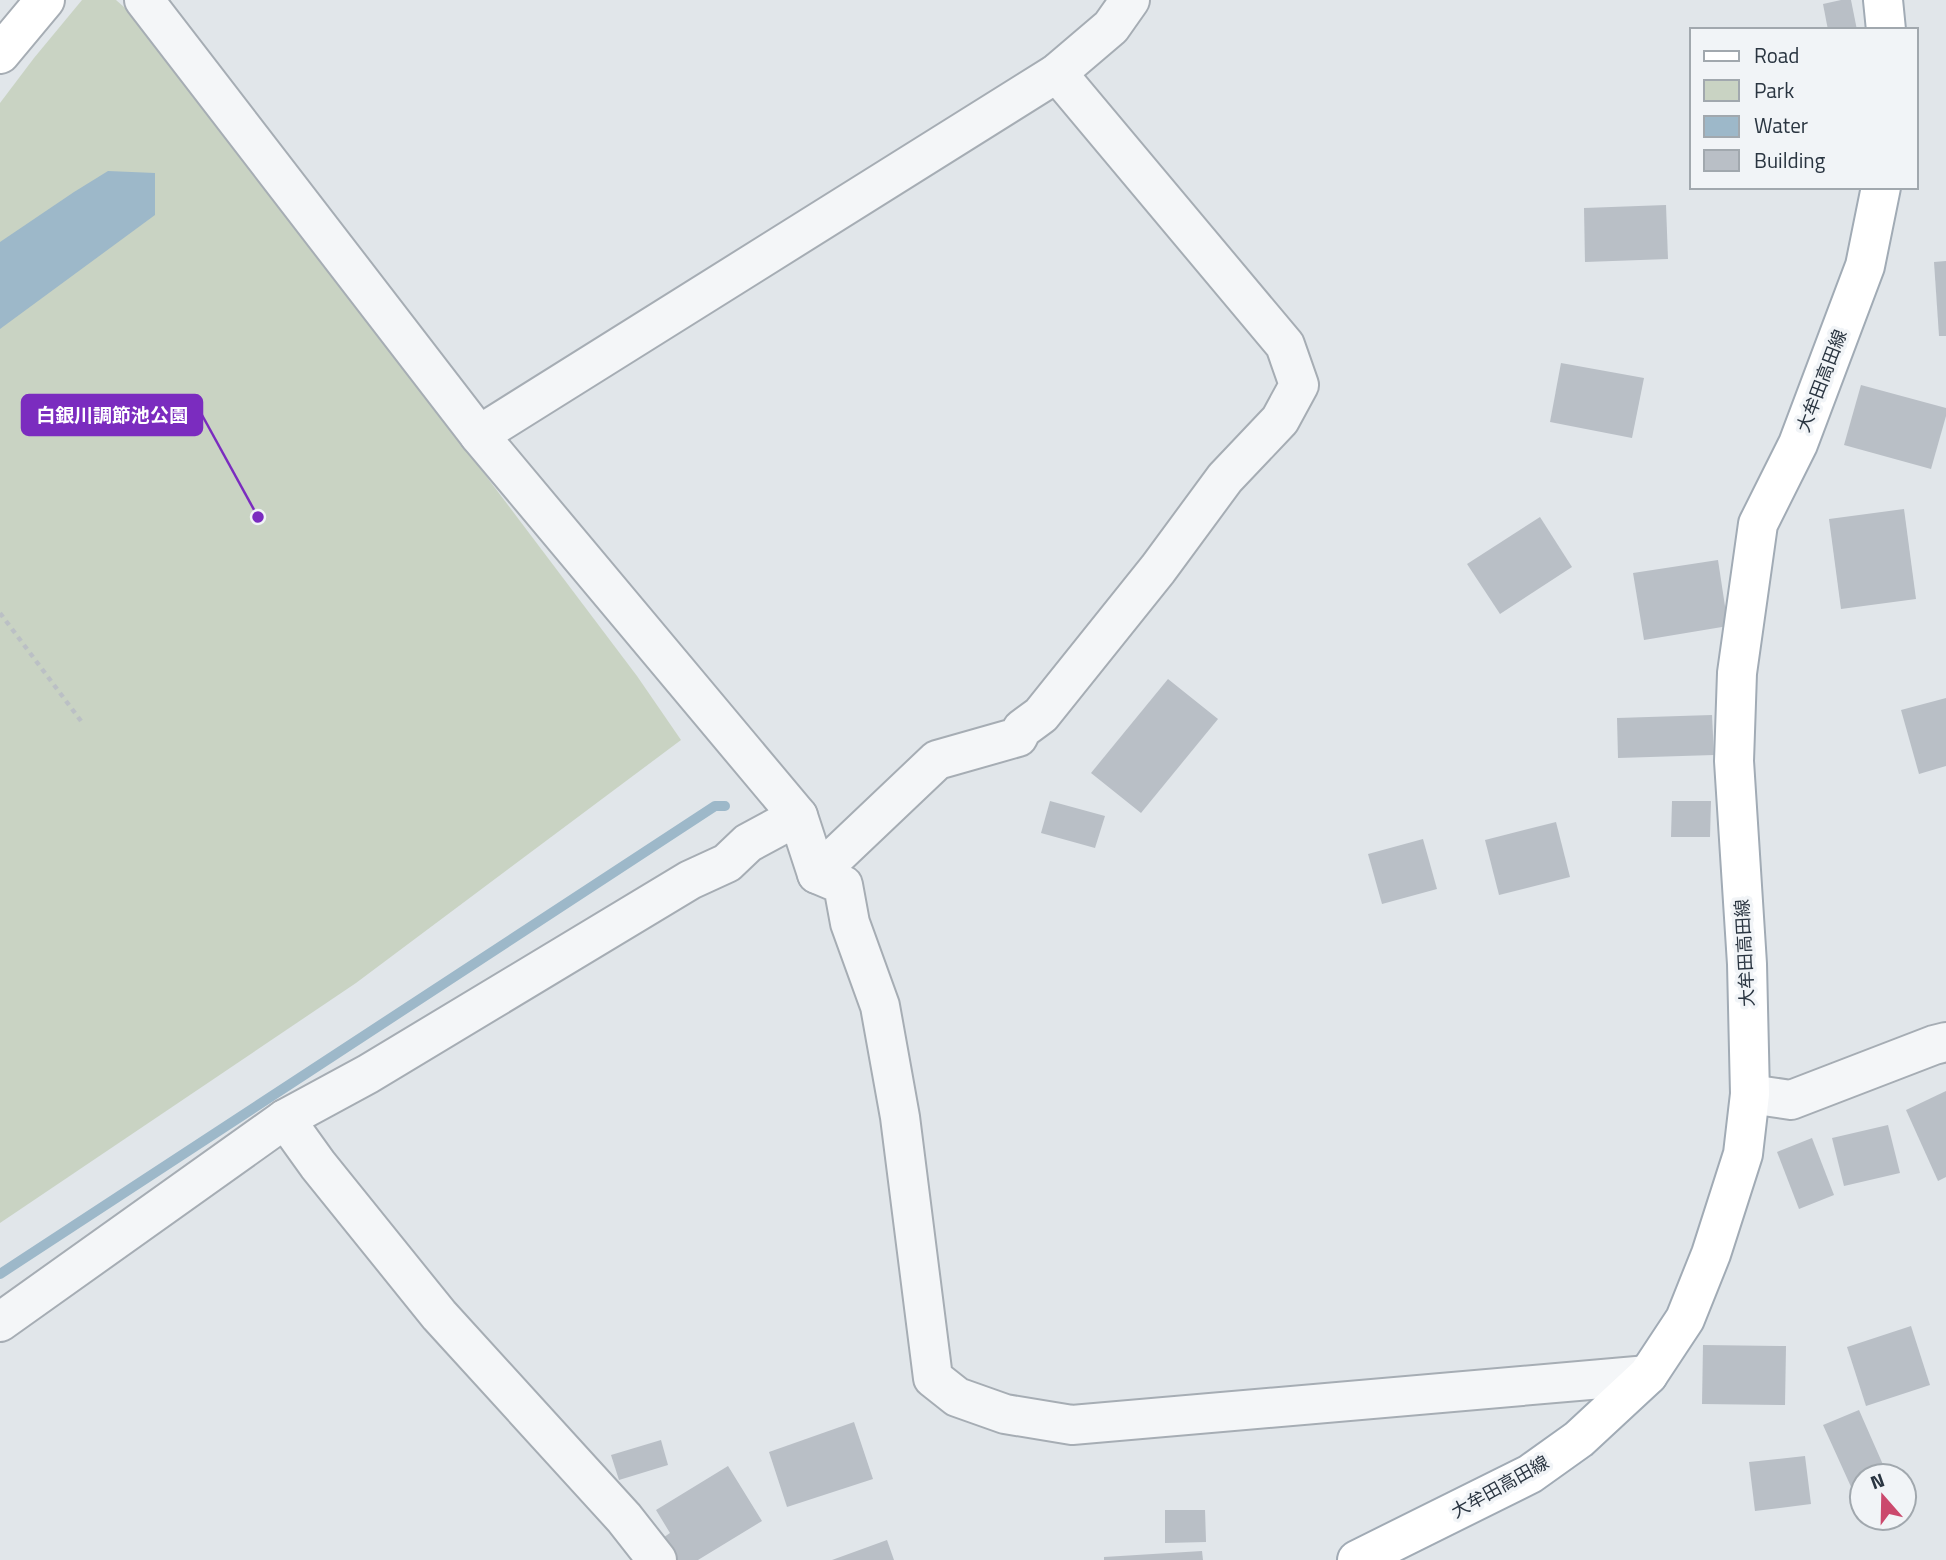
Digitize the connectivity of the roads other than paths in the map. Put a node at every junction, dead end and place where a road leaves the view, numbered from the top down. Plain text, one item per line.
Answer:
1 (45, 0) edge
2 (144, 0) edge
3 (1130, 0) edge
4 (1883, 0) edge
5 (1886, 28) edge
6 (0, 54) edge
7 (1057, 73) junction
8 (1881, 189) edge
9 (479, 435) junction
10 (799, 816) junction
11 (817, 874) junction
12 (1946, 1042) edge
13 (1750, 1094) junction
14 (285, 1119) junction
15 (0, 1322) edge
16 (1648, 1375) junction
17 (657, 1560) edge
18 (1357, 1560) edge

1 - 6 main road
2 - 9 street
3 - 7 street
4 - 5 main road
7 - 9 street
7 - 11 street
8 - 13 main road, 大牟田高田線
9 - 10 street
10 - 11 street
10 - 14 street
11 - 16 street
12 - 13 street
13 - 16 main road, 大牟田高田線
14 - 15 street
14 - 17 street
16 - 18 main road, 大牟田高田線

